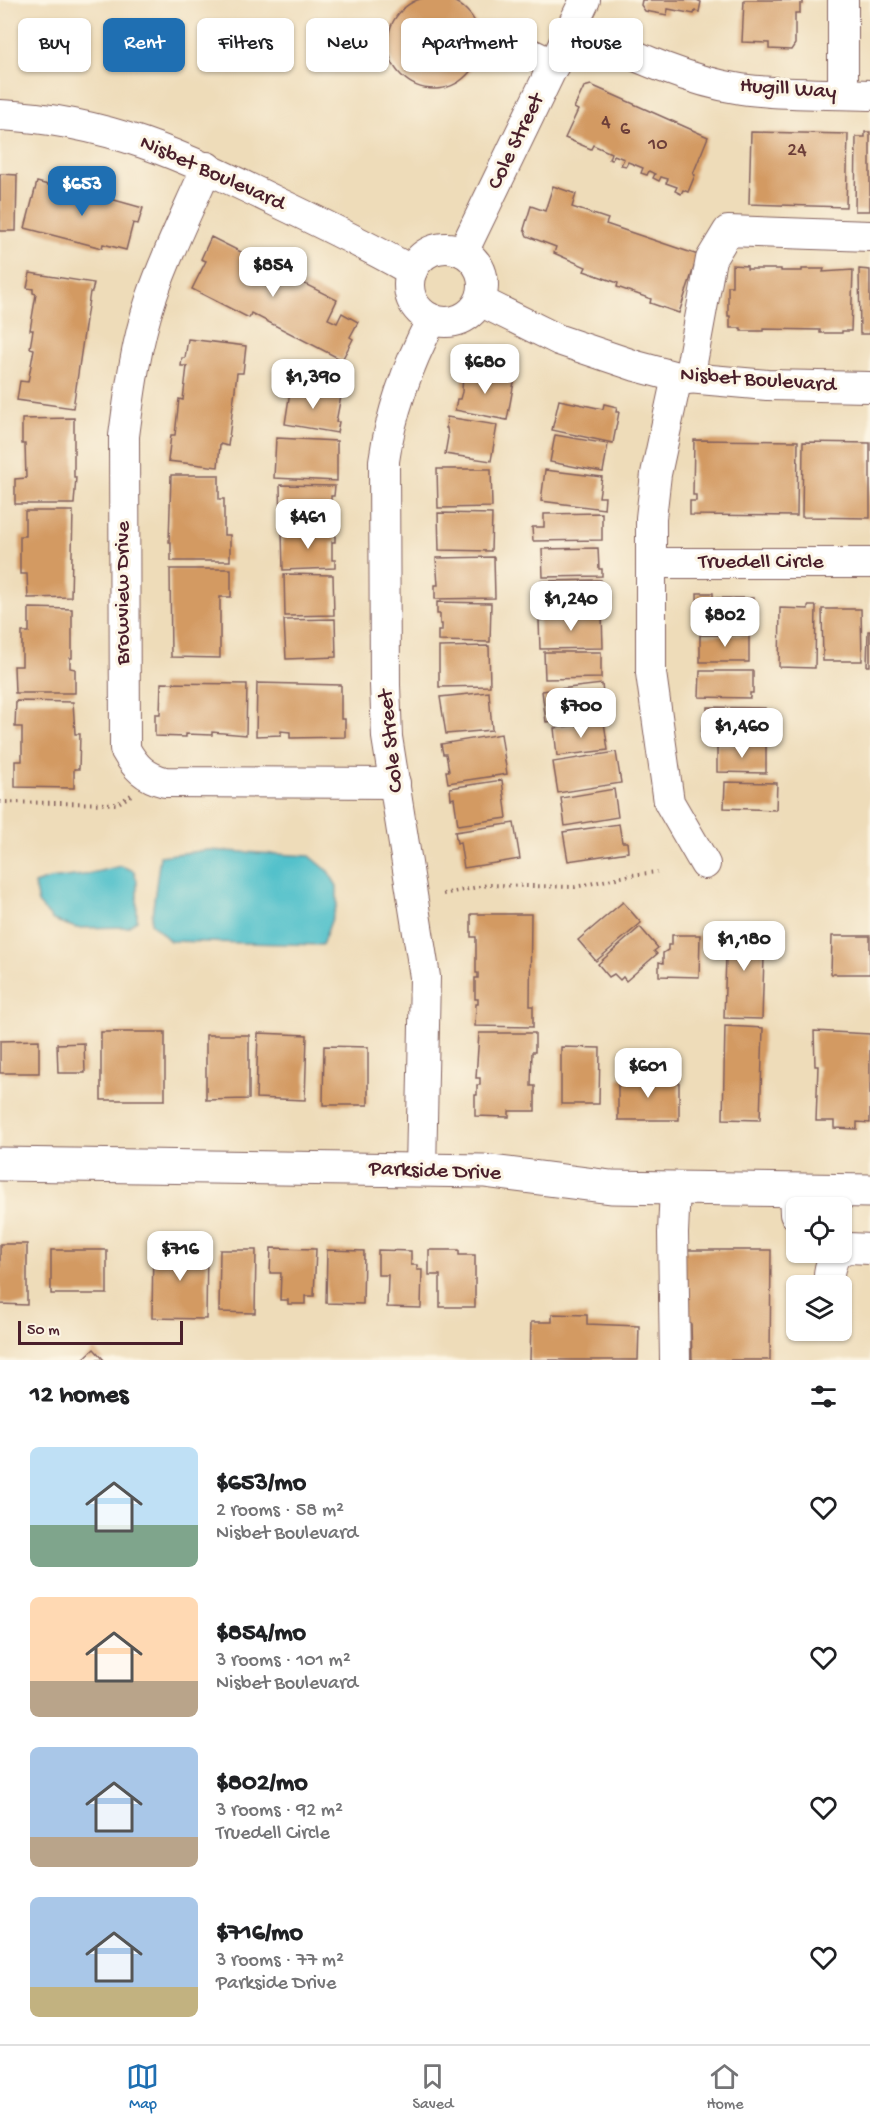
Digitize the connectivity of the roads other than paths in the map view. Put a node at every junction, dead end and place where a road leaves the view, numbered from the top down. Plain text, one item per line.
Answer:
1 (585, 0) edge
2 (843, 0) edge
3 (577, 18) edge
4 (643, 59) edge
5 (551, 72) edge
6 (856, 95) edge
7 (0, 115) edge
8 (207, 167) junction
9 (870, 236) edge
10 (464, 252) junction
11 (412, 271) junction
12 (480, 301) junction
13 (432, 319) junction
14 (683, 378) junction
15 (870, 387) edge
16 (651, 563) junction
17 (870, 563) edge
18 (395, 783) junction
19 (705, 864) dead end
20 (0, 1164) edge
21 (421, 1170) junction
22 (675, 1187) junction
23 (870, 1191) edge
24 (870, 1249) edge
25 (852, 1250) edge
26 (675, 1360) edge

1 - 3 street, Cole Street
2 - 6 street
4 - 6 street, Hugill Way
5 - 10 street, Cole Street
7 - 8 street, Nisbet Boulevard
8 - 11 street, Nisbet Boulevard
8 - 18 street, Browview Drive
9 - 14 street
10 - 11 street
10 - 12 street
11 - 13 street
12 - 13 street
12 - 14 street, Nisbet Boulevard
13 - 18 street, Cole Street
14 - 15 street, Nisbet Boulevard
14 - 16 street
16 - 17 street, Truedell Circle
16 - 19 street
18 - 21 street, Cole Street
20 - 21 main road, Parkside Drive
21 - 22 main road, Parkside Drive
22 - 23 main road, Parkside Drive
22 - 26 street
24 - 25 street

